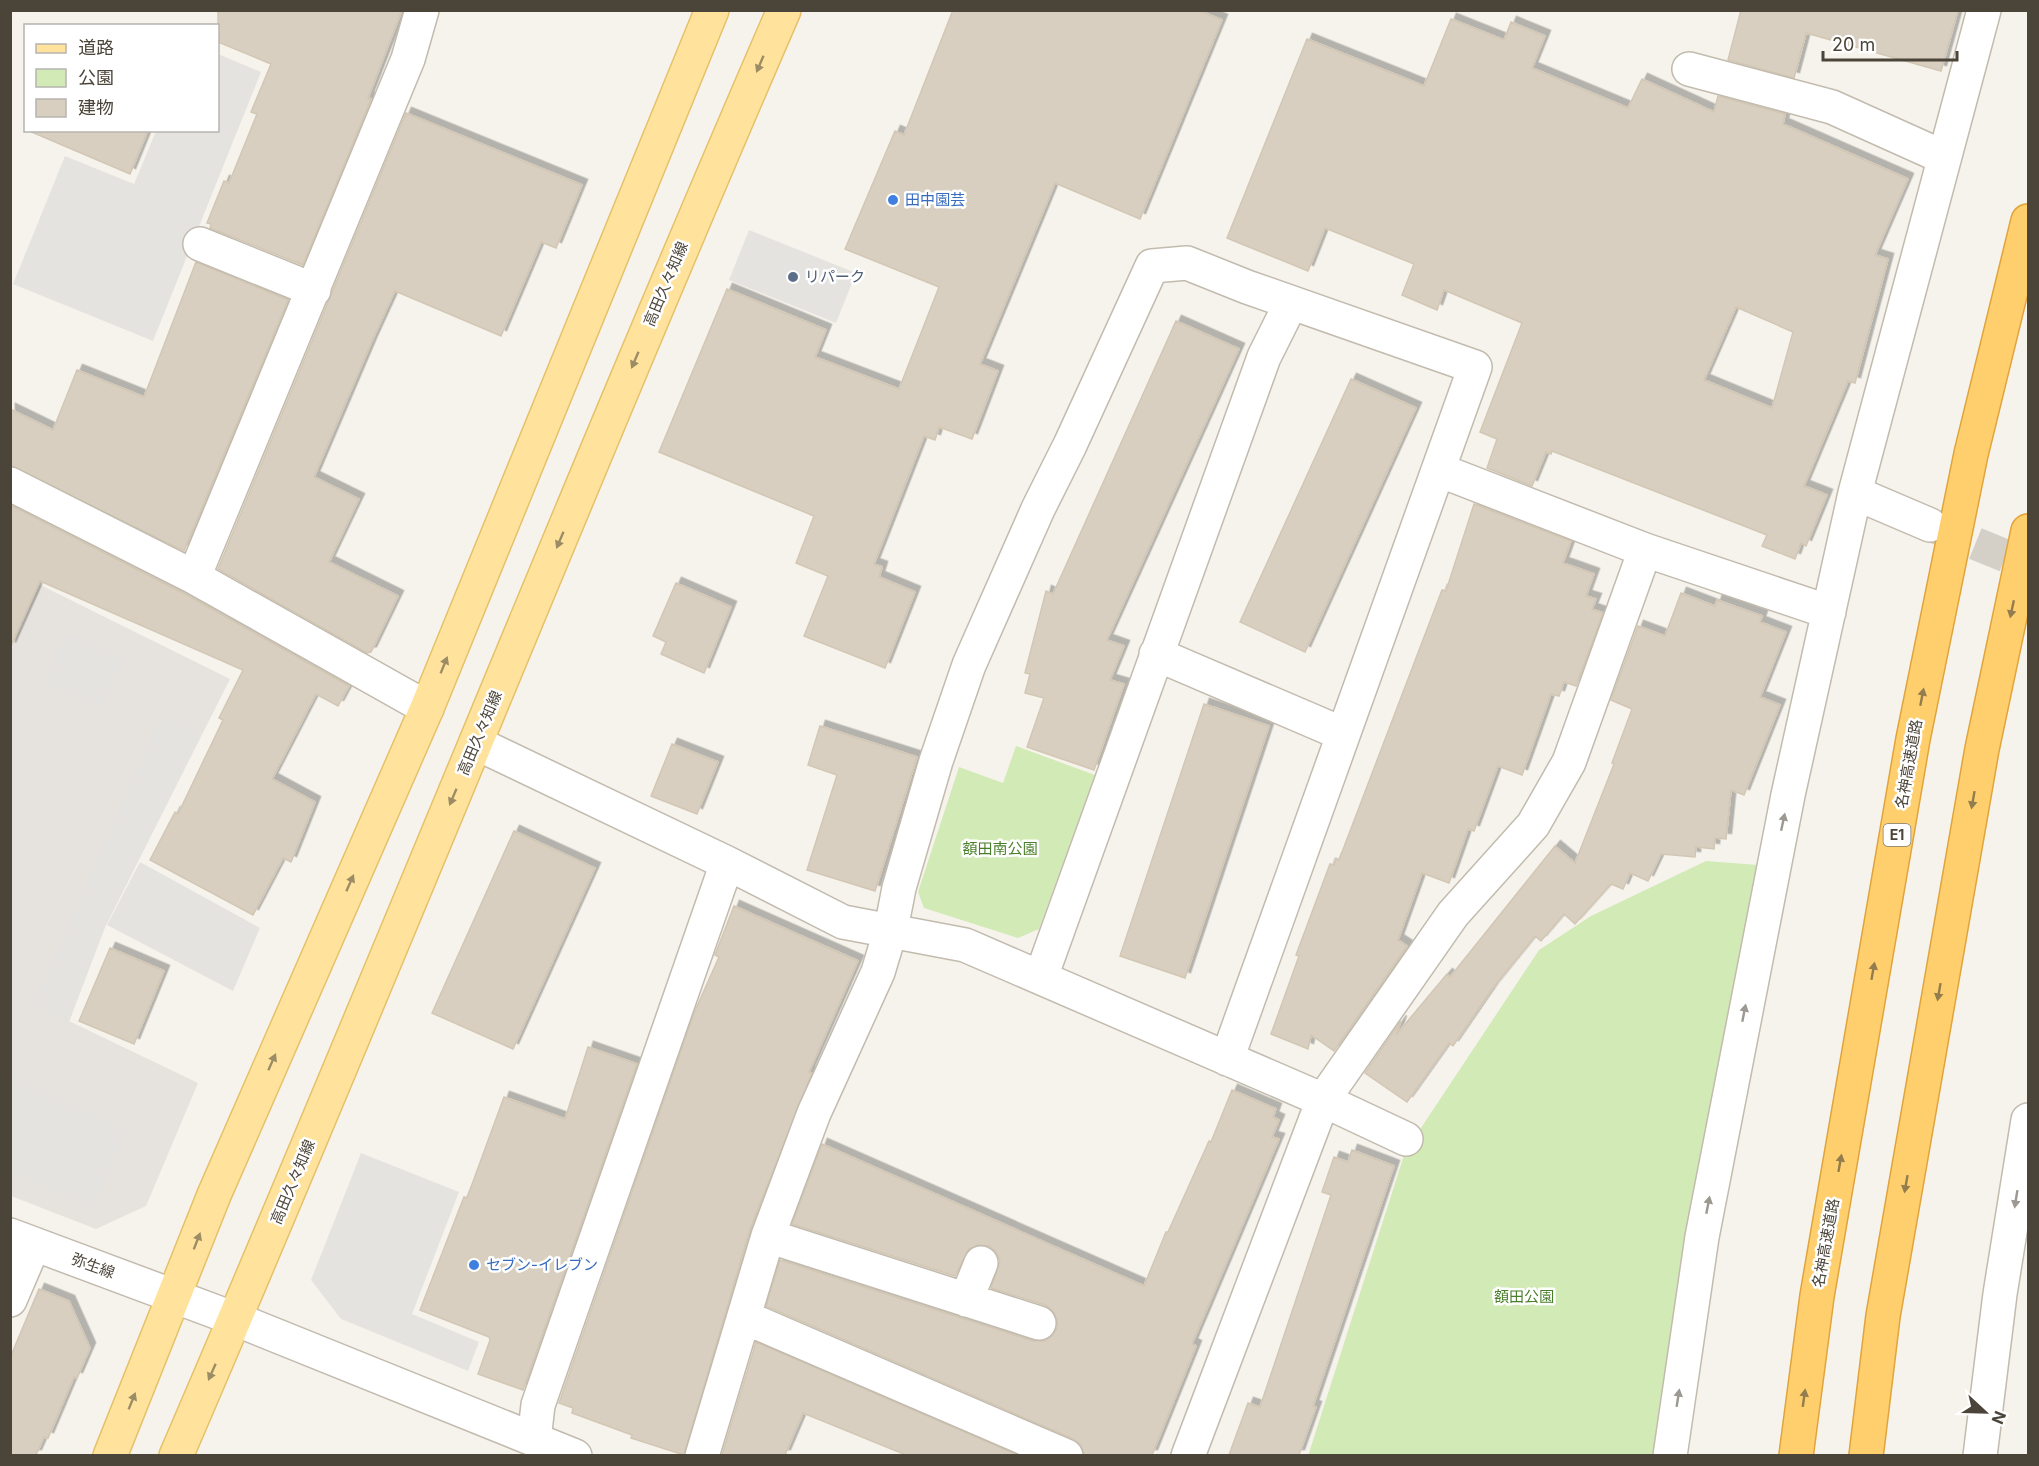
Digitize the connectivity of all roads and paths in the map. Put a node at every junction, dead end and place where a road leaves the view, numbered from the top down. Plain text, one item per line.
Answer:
1 (422, 10) edge
2 (712, 10) edge
3 (784, 10) edge
4 (1984, 10) edge
5 (1689, 69) dead end
6 (1942, 157) junction
7 (2028, 221) edge
8 (200, 244) dead end
9 (314, 290) junction
10 (1291, 303) junction
11 (1439, 470) junction
12 (10, 484) edge
13 (1855, 494) junction
14 (1930, 525) tunnel mouth
15 (2028, 531) edge
16 (1645, 550) junction
17 (194, 577) junction
18 (1829, 612) junction
19 (1156, 654) junction
20 (427, 708) junction
21 (1343, 734) junction
22 (476, 743) junction
23 (727, 862) junction
24 (891, 929) junction
25 (1041, 977) junction
26 (1227, 1059) junction
27 (1323, 1100) junction
28 (2028, 1120) edge
29 (1406, 1140) dead end
30 (768, 1236) junction
31 (22, 1239) edge
32 (981, 1263) dead end
33 (176, 1296) junction
34 (10, 1300) edge
35 (966, 1300) junction
36 (744, 1317) junction
37 (235, 1318) junction
38 (1039, 1323) dead end
39 (534, 1440) junction
40 (110, 1455) edge
41 (176, 1455) edge
42 (575, 1455) edge
43 (702, 1455) edge
44 (1066, 1455) edge
45 (1188, 1455) edge
46 (1670, 1455) edge
47 (1796, 1455) edge
48 (1866, 1455) edge
49 (1980, 1455) edge

1 - 9 street
20 -> 2 main road
3 -> 22 main road, 高田久々知線
4 - 6 street
5 - 6 street
6 - 13 street
47 -> 7 highway, 名神高速道路 / E1
8 - 9 street
9 - 17 street
10 - 11 street
10 - 19 street
10 - 24 street
11 - 16 street
11 - 21 street
12 - 17 street
13 - 14 street
13 - 18 street
15 -> 48 highway
16 - 18 street
16 - 27 street
17 - 20 street
46 -> 18 street
19 - 21 street
19 - 25 street
33 -> 20 main road
21 - 26 street
22 - 23 street
22 -> 37 main road, 高田久々知線
23 - 24 street
23 - 39 street
24 - 25 street
24 - 30 street
25 - 26 street
26 - 27 street
27 - 29 street
27 - 45 street
28 -> 49 street
30 - 35 street
30 - 36 street
31 - 33 street, 弥生線
31 - 34 street
32 - 35 street
33 - 37 street, 弥生線
40 -> 33 main road
35 - 38 street
36 - 43 street
36 - 44 street
37 - 39 street, 弥生線
37 -> 41 main road, 高田久々知線
39 - 42 street, 弥生線

